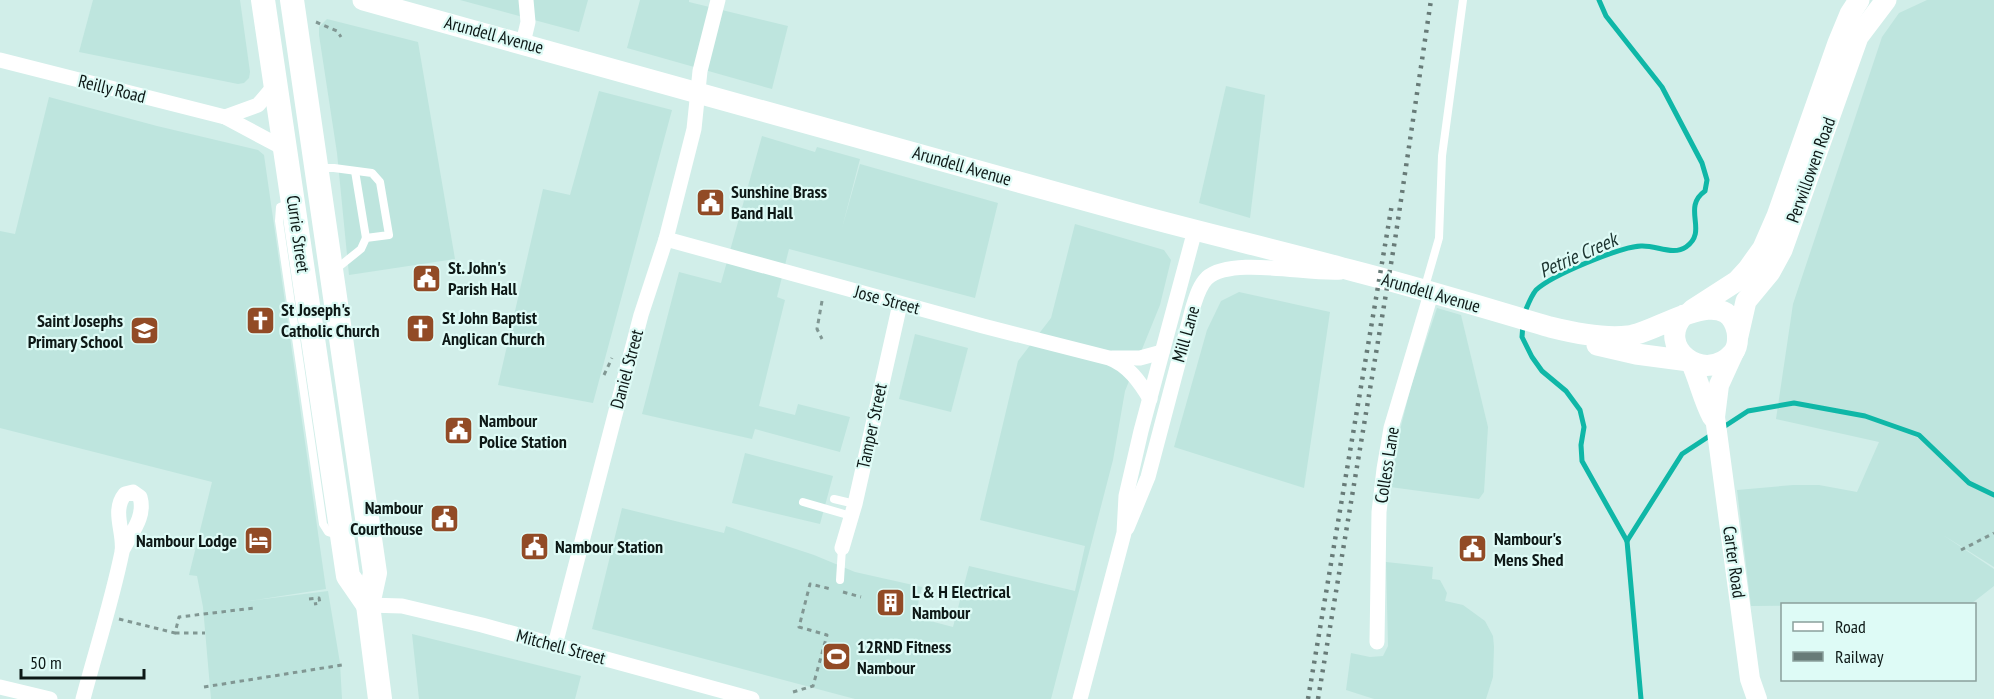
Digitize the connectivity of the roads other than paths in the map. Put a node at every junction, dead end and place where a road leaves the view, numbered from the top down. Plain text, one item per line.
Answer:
1 (263, 0) edge
2 (292, 0) edge
3 (363, 0) edge
4 (526, 0) edge
5 (718, 0) edge
6 (1462, 0) edge
7 (1859, 0) edge
8 (1886, 0) edge
9 (523, 43) junction
10 (0, 60) edge
11 (275, 85) junction
12 (698, 93) junction
13 (225, 117) junction
14 (285, 149) junction
15 (316, 168) junction
16 (355, 171) junction
17 (294, 201) junction
18 (1195, 230) junction
19 (366, 238) junction
20 (666, 239) junction
21 (1354, 271) junction
22 (332, 273) junction
23 (1427, 292) junction
24 (900, 304) junction
25 (1687, 313) junction
26 (1571, 333) junction
27 (1737, 345) junction
28 (1162, 352) junction
29 (1109, 358) junction
30 (1690, 362) junction
31 (1150, 399) junction
32 (338, 408) junction
33 (1713, 414) junction
34 (834, 499) dead end
35 (803, 502) dead end
36 (853, 510) junction
37 (1124, 533) junction
38 (342, 536) junction
39 (843, 549) joint
40 (122, 551) dead end
41 (840, 580) dead end
42 (368, 605) junction
43 (1377, 642) dead end
44 (555, 645) junction
45 (0, 687) edge
46 (50, 699) edge
47 (83, 699) edge
48 (380, 699) edge
49 (752, 699) edge
50 (1080, 699) edge
51 (1757, 699) edge

1 - 11 main road, Currie Street
2 - 15 main road, Currie Street
3 - 9 main road, Arundell Avenue
4 - 9 street
5 - 12 street, Daniel Street
6 - 23 lane
7 - 25 main road, Perwillowen Road
8 - 27 main road, Perwillowen Road
9 - 12 main road, Arundell Avenue
10 - 13 street, Reilly Road
11 - 13 street
11 - 14 main road, Currie Street
12 - 18 main road, Arundell Avenue
12 - 20 street, Daniel Street
13 - 14 street, Reilly Road
14 - 17 main road, Currie Street
15 - 16 lane
15 - 22 main road, Currie Street
16 - 19 lane
16 - 19 lane
17 - 32 main road, Currie Street
17 - 38 lane
18 - 21 main road, Arundell Avenue
18 - 28 street, Mill Lane
19 - 22 lane
20 - 24 street, Jose Street
20 - 44 street, Daniel Street
21 - 23 main road, Arundell Avenue
21 - 37 street, Mill Lane
22 - 32 main road, Currie Street
23 - 26 main road, Arundell Avenue
23 - 43 street, Colless Lane
24 - 29 street, Jose Street
24 - 36 street, Tamper Street
25 - 26 main road, Arundell Avenue
25 - 27 main road
25 - 30 main road
26 - 30 main road, Arundell Avenue
27 - 30 main road
27 - 33 street, Carter Road
28 - 29 street, Jose Street
28 - 31 street, Mill Lane
29 - 31 street, Jose Street
30 - 33 street, Carter Road
31 - 37 street, Mill Lane
32 - 38 main road, Currie Street
32 - 42 main road, Currie Street
33 - 51 street, Carter Road
34 - 36 lane
35 - 36 lane
36 - 39 street, Tamper Street
37 - 50 street, Mill Lane
38 - 42 main road, Currie Street
39 - 41 lane
40 - 47 street
42 - 44 street, Mitchell Street
42 - 48 main road, Currie Street
44 - 49 street, Mitchell Street
45 - 46 street

